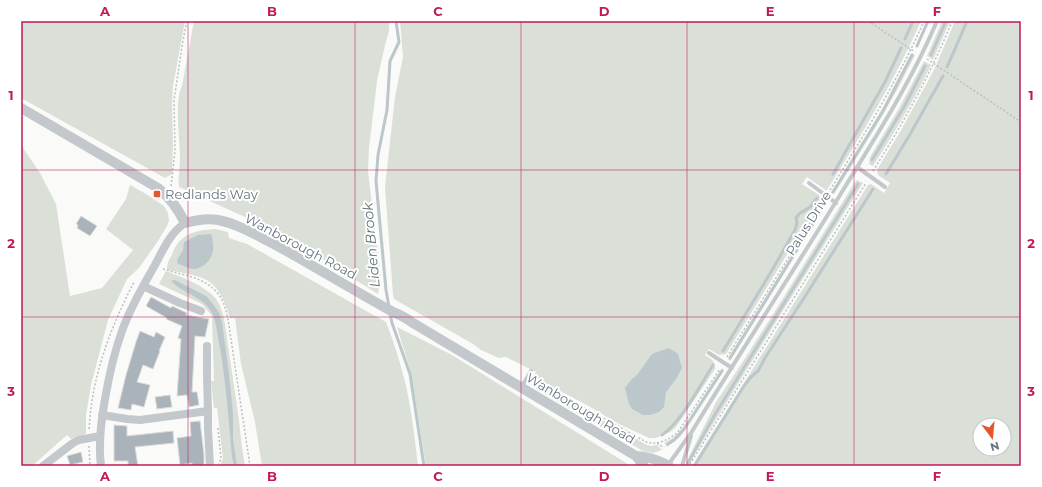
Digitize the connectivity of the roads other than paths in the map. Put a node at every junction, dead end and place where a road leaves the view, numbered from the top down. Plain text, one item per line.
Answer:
1 (937, 21) edge
2 (21, 108) edge
3 (857, 167) junction
4 (809, 183) dead end
5 (885, 187) dead end
6 (836, 202) junction
7 (185, 223) junction
8 (143, 286) junction
9 (201, 311) dead end
10 (207, 346) dead end
11 (709, 353) dead end
12 (732, 368) junction
13 (531, 371) dead end
14 (521, 388) junction
15 (208, 412) junction
16 (102, 415) junction
17 (691, 433) junction
18 (100, 436) junction
19 (636, 456) junction
20 (43, 466) edge
21 (101, 466) edge
22 (210, 466) edge
23 (644, 466) edge
24 (668, 466) edge
25 (682, 466) edge

1 - 3 lane, Palus Drive
2 - 7 street
3 - 5 lane
3 - 6 lane, Palus Drive
4 - 6 lane
6 - 12 lane, Palus Drive
7 - 8 street
7 - 14 street, Wanborough Road
8 - 9 street
8 - 16 street
10 - 15 street
11 - 12 lane
12 - 17 lane, Palus Drive
13 - 14 lane
14 - 19 street, Wanborough Road
15 - 16 street
15 - 22 street
16 - 18 street
17 - 24 lane, Palus Drive
17 - 25 lane, Palus Drive
18 - 20 street
18 - 21 street
19 - 23 street, Wanborough Road
19 - 24 street, Wanborough Road

